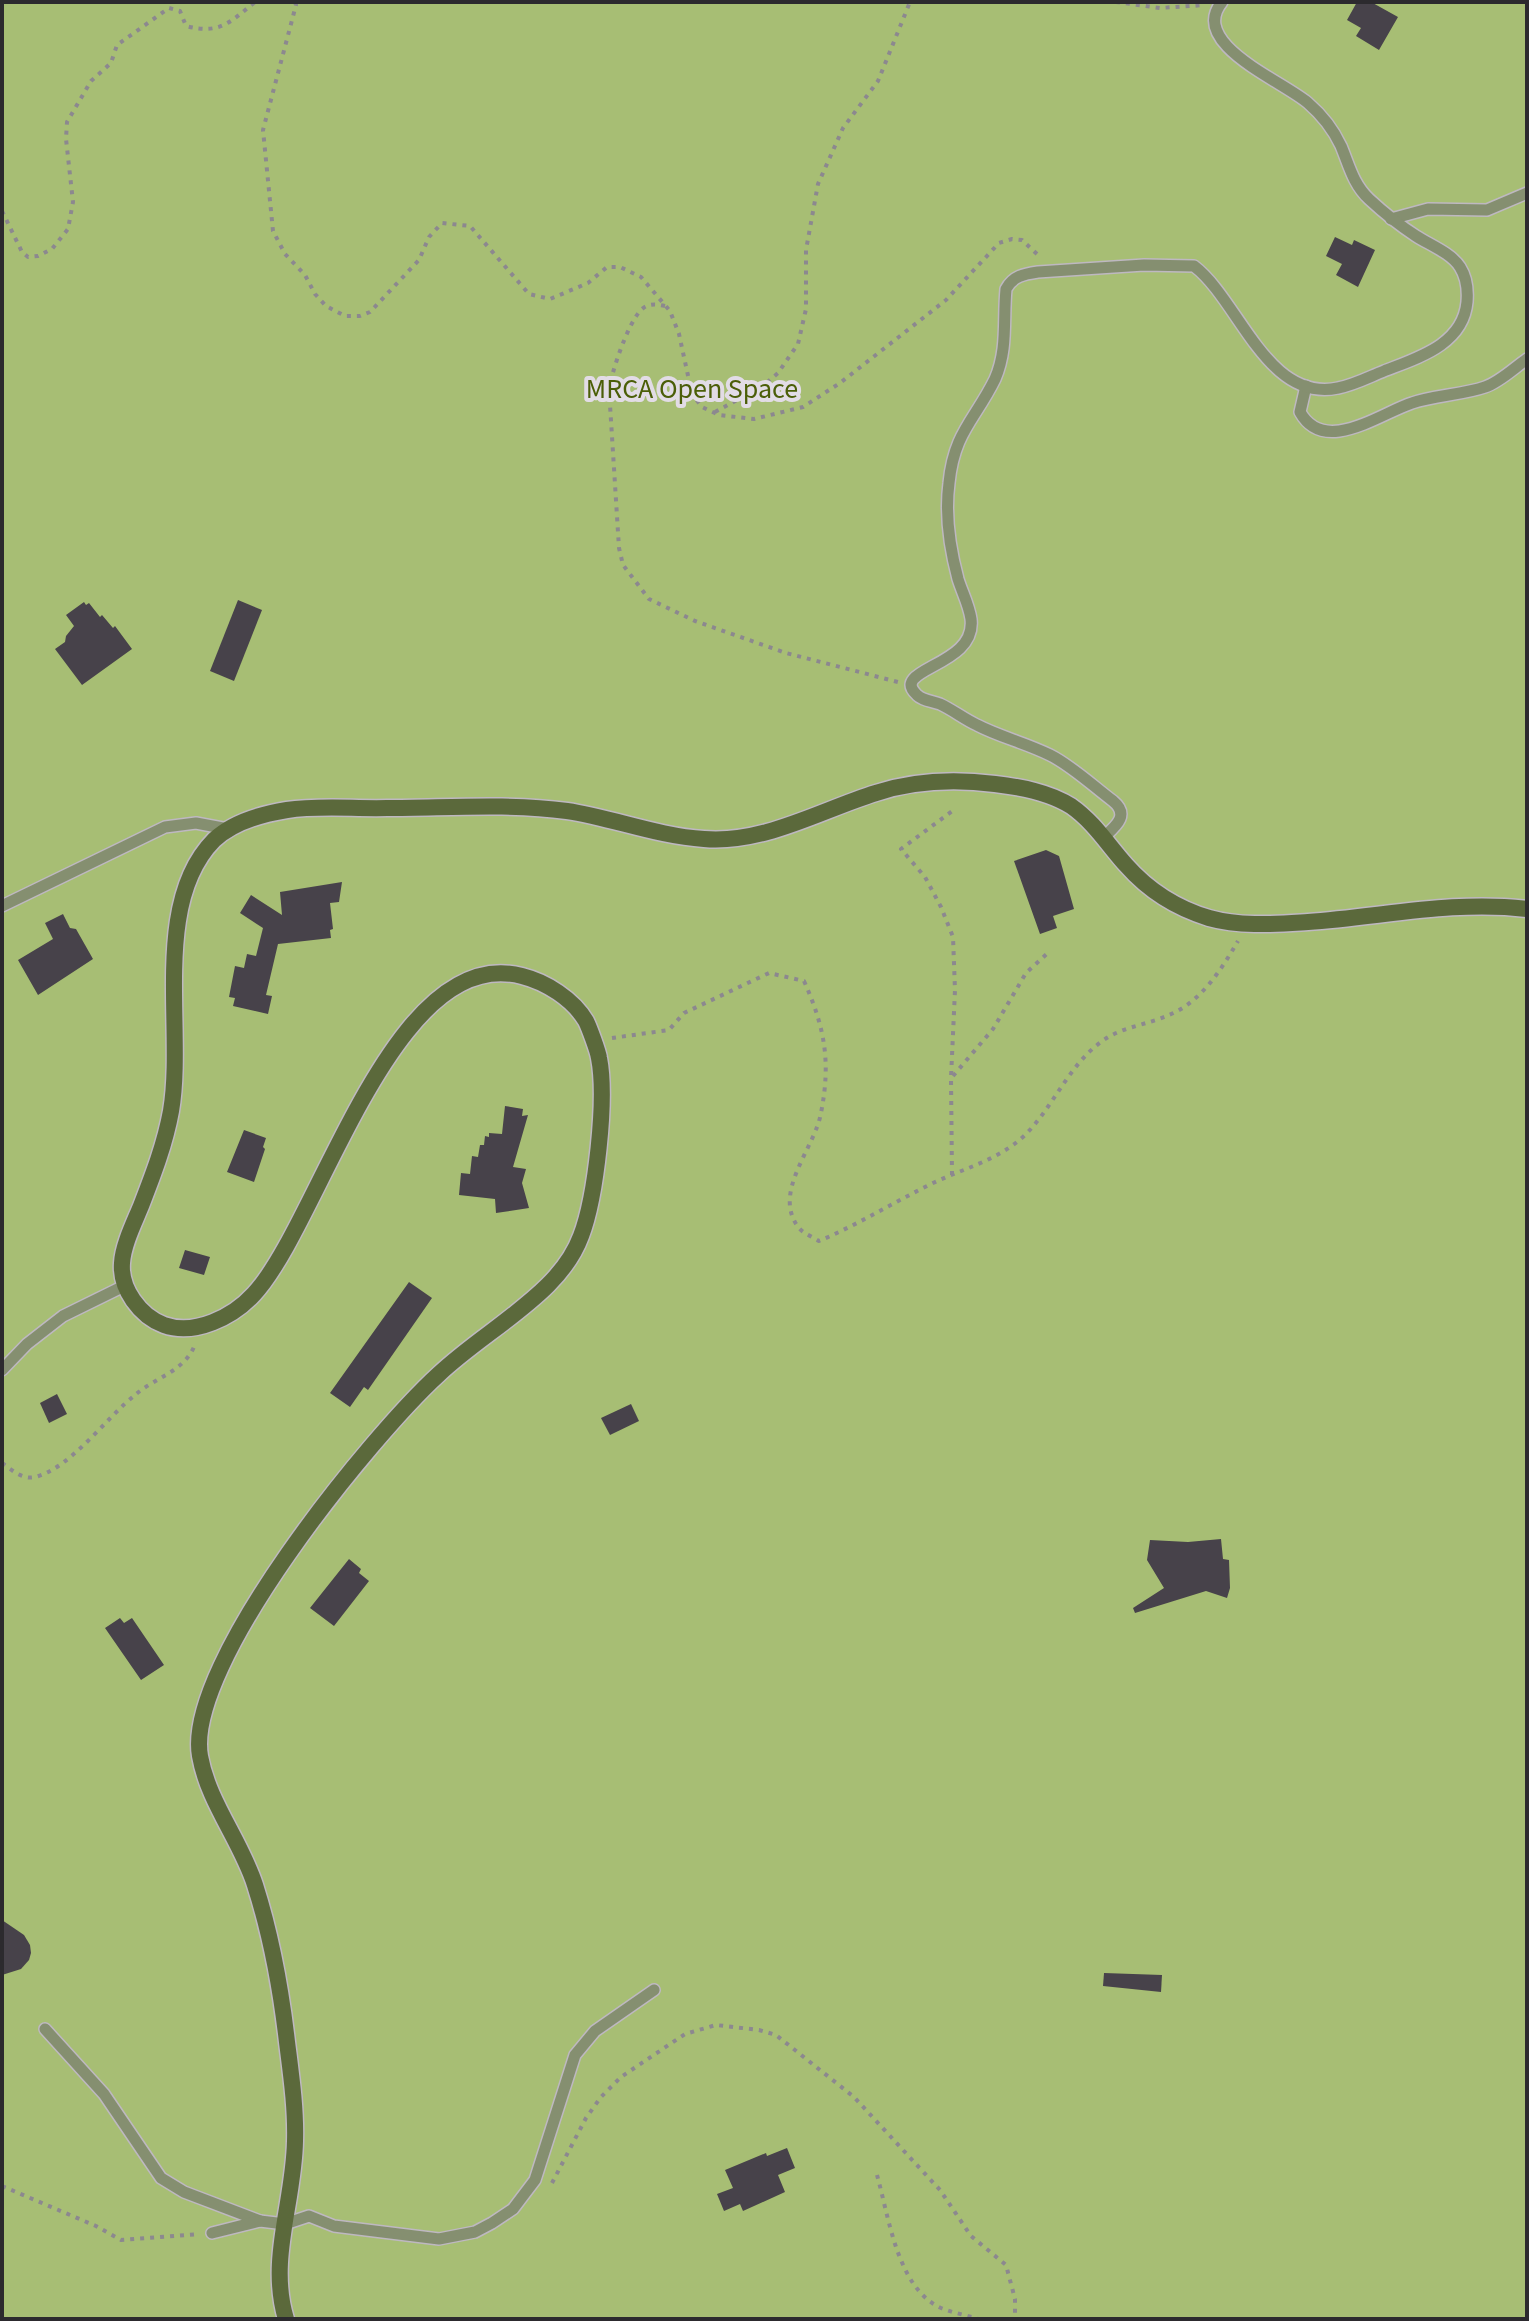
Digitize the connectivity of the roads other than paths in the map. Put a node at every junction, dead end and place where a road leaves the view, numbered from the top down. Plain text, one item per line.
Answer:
1 (1220, 3) edge
2 (1527, 193) edge
3 (1391, 219) junction
4 (1527, 359) edge
5 (1306, 386) junction
6 (228, 829) junction
7 (1104, 837) junction
8 (2, 906) edge
9 (1527, 909) edge
10 (124, 1286) junction
11 (2, 1370) edge
12 (654, 1990) dead end
13 (45, 2029) dead end
14 (260, 2221) junction
15 (285, 2224) junction
16 (212, 2233) road end
17 (286, 2319) edge

1 - 3 lane
2 - 3 lane
3 - 5 lane
4 - 5 lane
5 - 7 lane
6 - 7 main road
6 - 8 lane
6 - 10 main road
7 - 9 main road
10 - 11 lane
10 - 15 main road
12 - 15 lane
13 - 14 lane
14 - 15 lane
14 - 16 lane
15 - 17 main road

